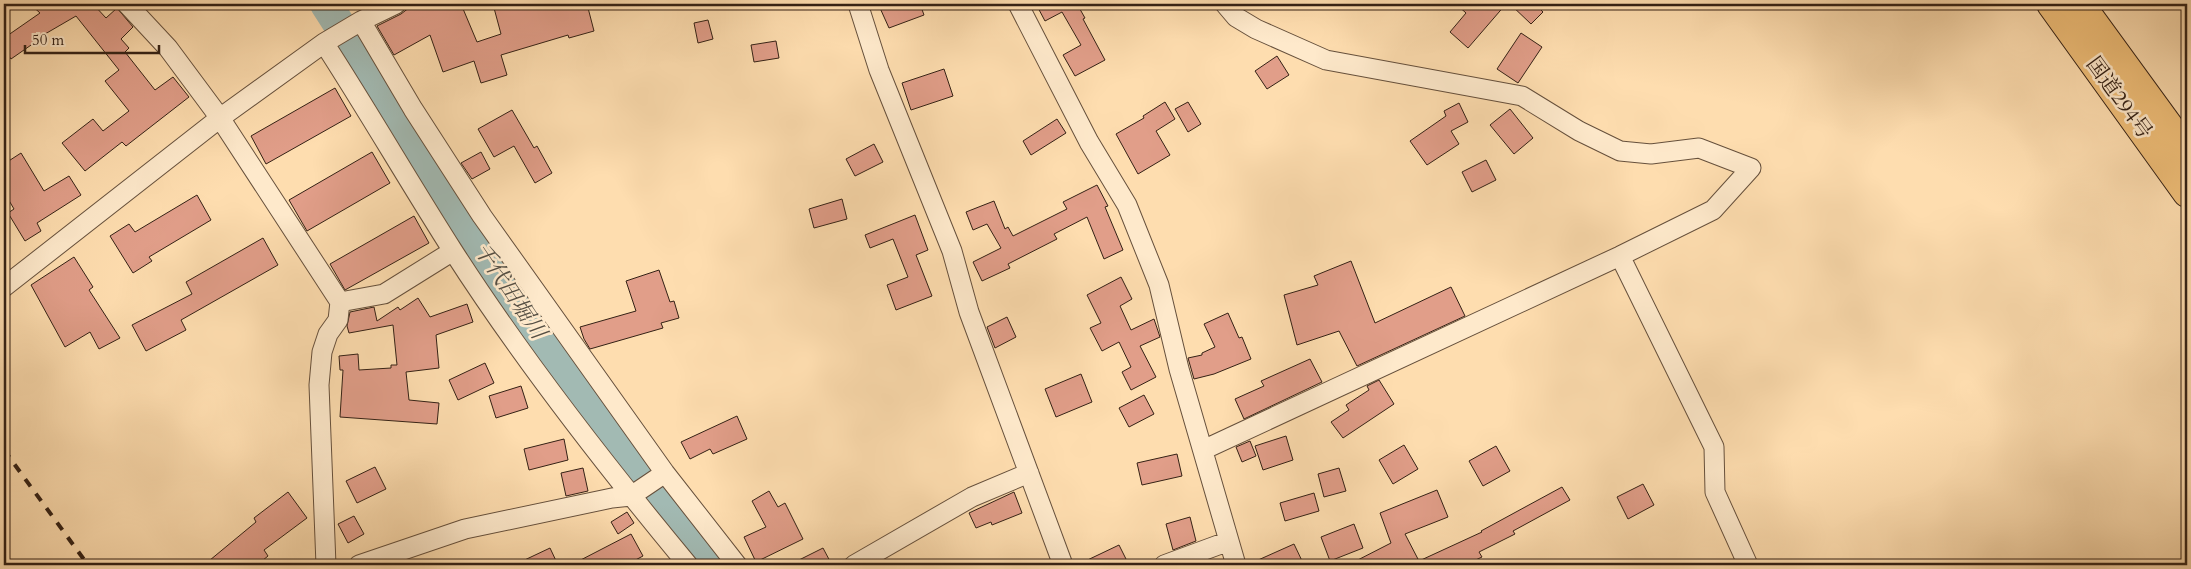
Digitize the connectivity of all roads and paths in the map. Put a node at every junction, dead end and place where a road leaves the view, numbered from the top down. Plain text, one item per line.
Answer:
1 (127, 4) edge
2 (396, 4) edge
3 (858, 4) edge
4 (1018, 4) edge
5 (1225, 4) edge
6 (2051, 4) edge
7 (2080, 4) edge
8 (361, 21) junction
9 (324, 43) junction
10 (220, 118) junction
11 (2187, 151) edge
12 (2187, 193) edge
13 (453, 251) junction
14 (1620, 256) junction
15 (4, 287) edge
16 (340, 302) junction
17 (1203, 450) junction
18 (665, 473) junction
19 (1029, 473) junction
20 (631, 496) junction
21 (1229, 541) junction
22 (403, 558) edge
23 (326, 565) edge
24 (359, 565) edge
25 (688, 565) edge
26 (737, 565) edge
27 (854, 565) edge
28 (1063, 565) edge
29 (1164, 565) edge
30 (1236, 565) edge
31 (1748, 565) edge

1 - 10 street
2 - 8 street
3 - 19 street
4 - 17 street
5 - 14 street
6 - 12 highway, 国道294号
7 - 11 highway, 国道294号
8 - 9 street
8 - 18 street
9 - 10 street
9 - 13 street
10 - 15 street
10 - 16 street
13 - 16 street
13 - 20 street
14 - 17 street
14 - 31 street
16 - 23 street
17 - 21 street
18 - 20 street
18 - 26 street
19 - 27 street
19 - 28 street
20 - 22 street
20 - 25 street
21 - 29 street
21 - 30 street
22 - 24 street

